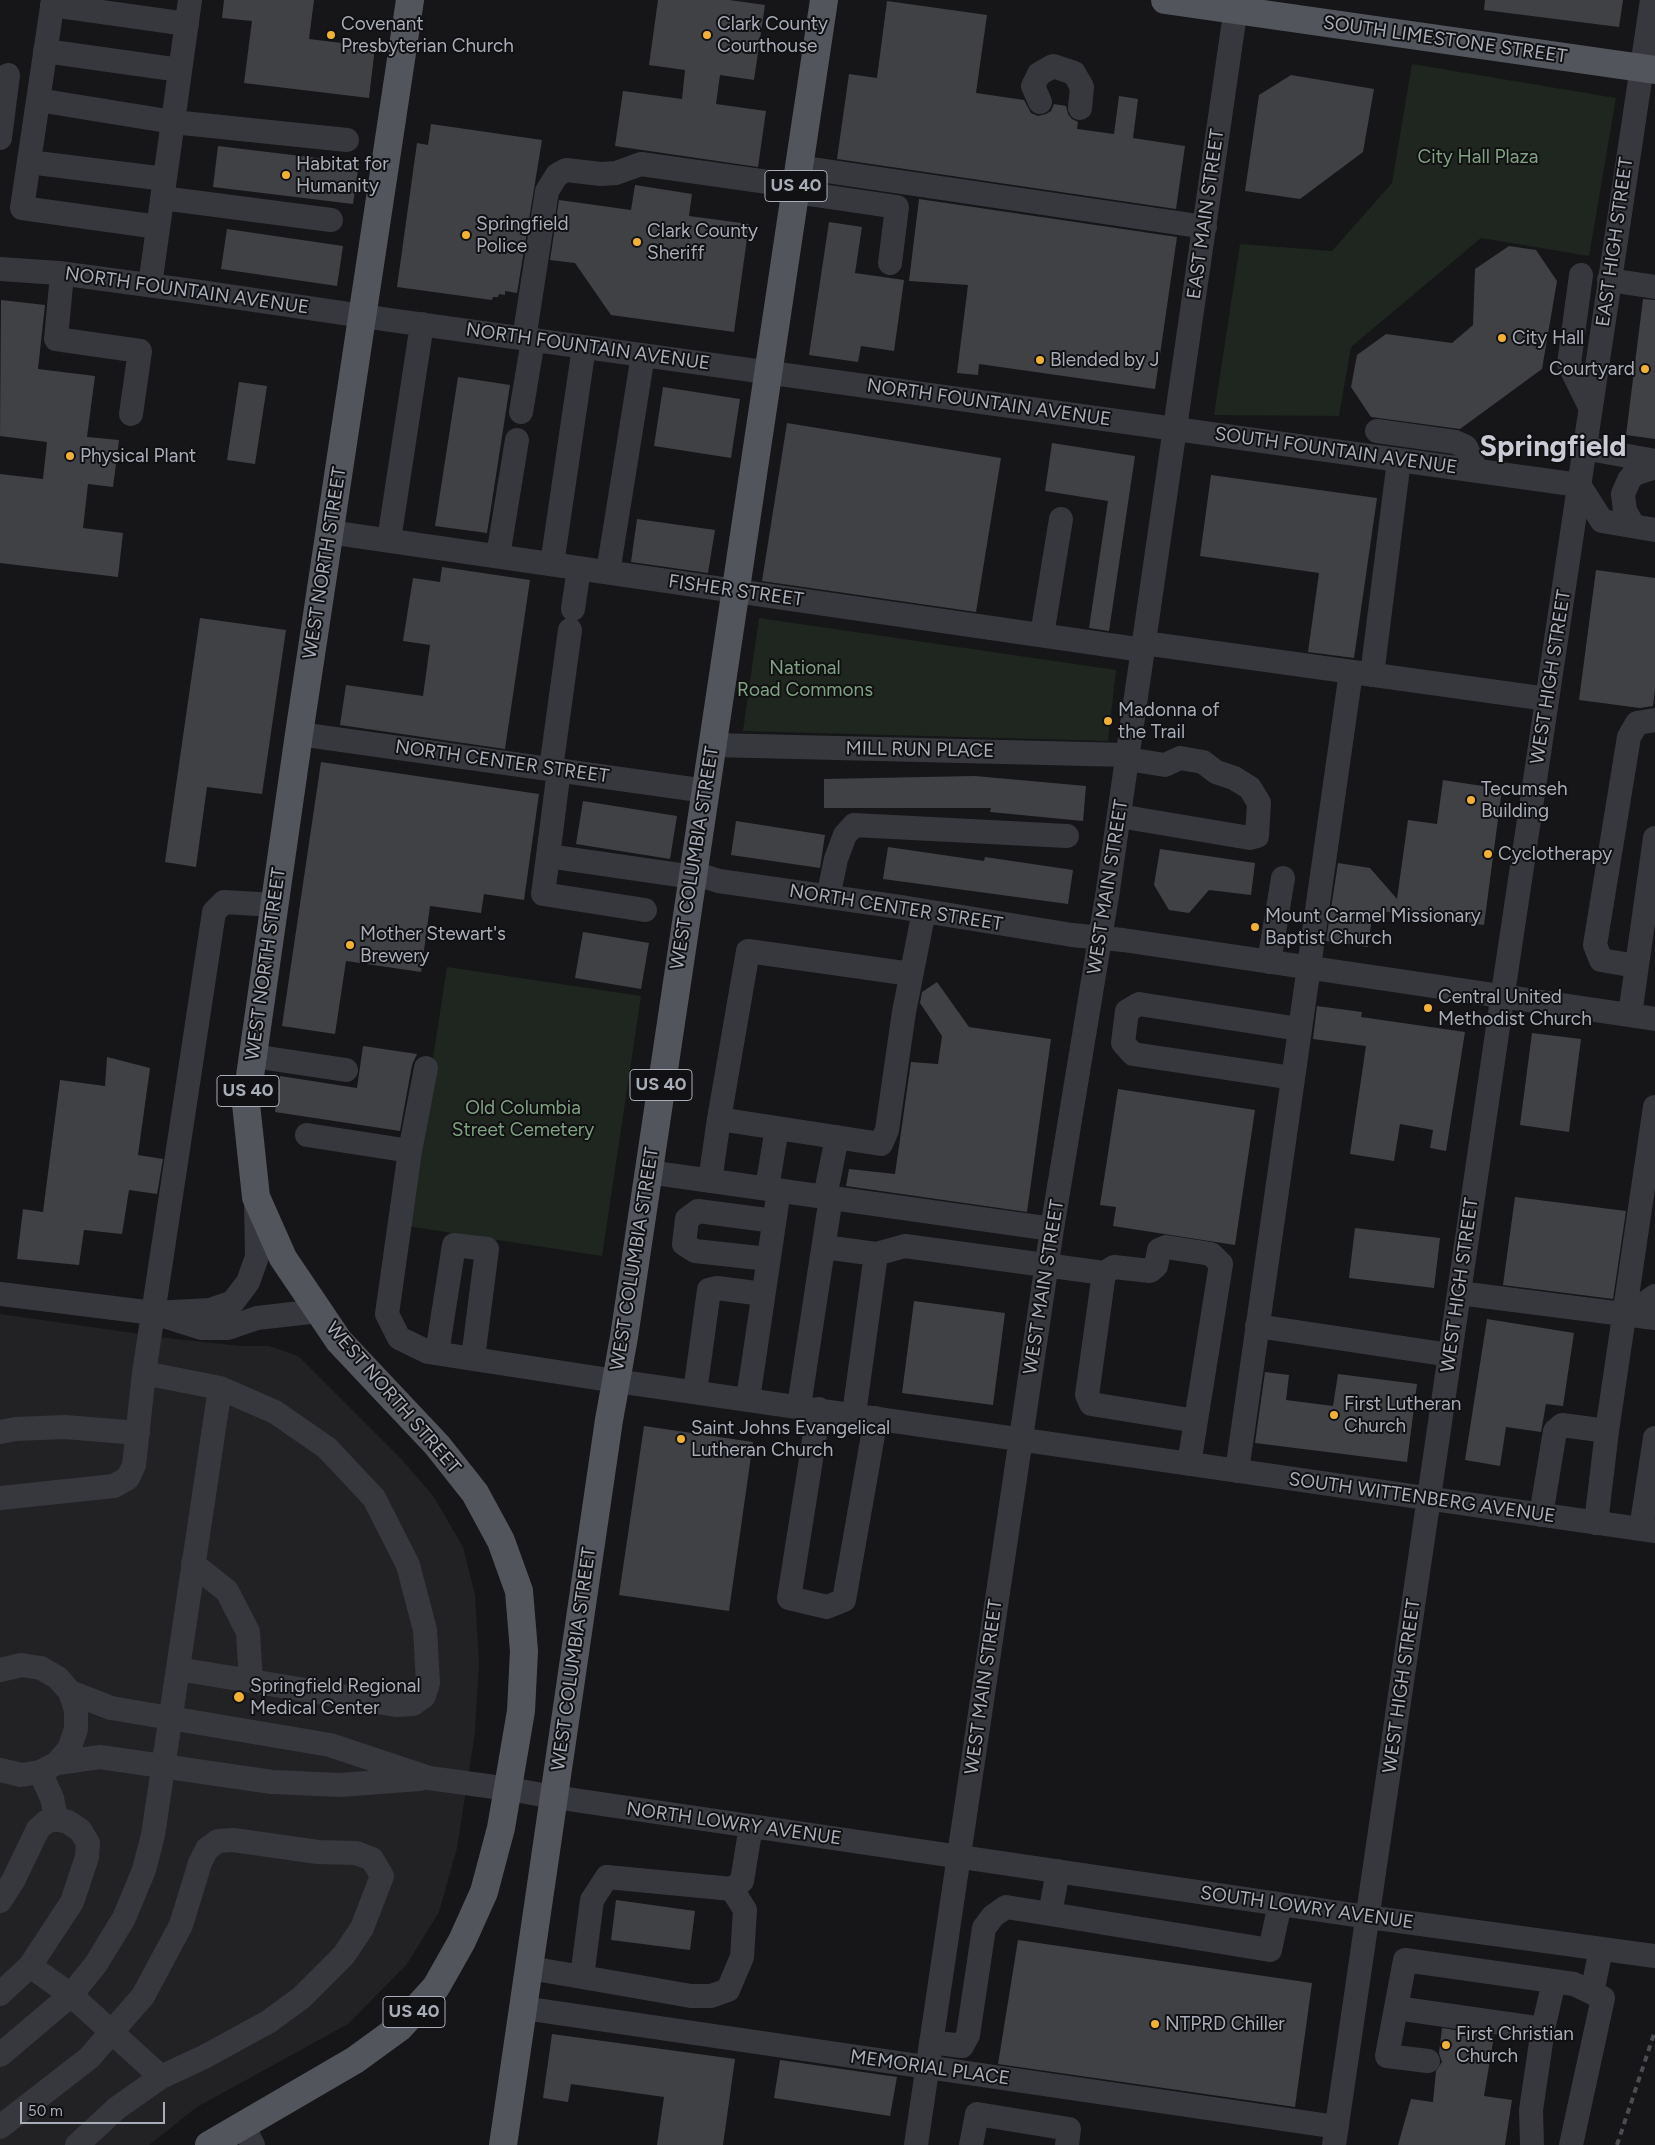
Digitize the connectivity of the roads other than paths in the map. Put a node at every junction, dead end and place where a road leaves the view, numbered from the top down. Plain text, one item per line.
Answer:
1 (190, 0) edge
2 (410, 0) edge
3 (824, 0) edge
4 (1165, 0) edge
5 (1652, 0) edge
6 (52, 3) edge
7 (1237, 5) edge
8 (187, 24) junction
9 (45, 51) junction
10 (1648, 69) edge
11 (180, 70) junction
12 (8, 75) dead end
13 (38, 100) junction
14 (1040, 102) dead end
15 (1080, 108) dead end
16 (173, 122) junction
17 (0, 138) edge
18 (347, 140) dead end
19 (29, 162) junction
20 (797, 182) junction
21 (163, 188) junction
22 (331, 220) dead end
23 (158, 227) junction
24 (1205, 227) junction
25 (890, 263) dead end
26 (0, 269) edge
27 (62, 274) junction
28 (1581, 275) dead end
29 (1609, 280) junction
30 (150, 285) junction
31 (1655, 287) edge
32 (362, 316) junction
33 (422, 324) junction
34 (528, 339) junction
35 (584, 347) junction
36 (643, 355) junction
37 (768, 372) junction
38 (1590, 407) junction
39 (521, 412) dead end
40 (131, 414) dead end
41 (1175, 429) junction
42 (1378, 430) dead end
43 (517, 440) dead end
44 (1584, 448) junction
45 (1399, 460) junction
46 (1655, 461) edge
47 (1655, 466) edge
48 (1476, 470) junction
49 (1579, 485) junction
50 (1060, 519) dead end
51 (1644, 528) edge
52 (330, 532) junction
53 (389, 540) junction
54 (498, 556) junction
55 (552, 564) junction
56 (579, 568) junction
57 (608, 572) junction
58 (735, 591) junction
59 (1042, 635) junction
60 (1143, 646) junction
61 (1361, 673) junction
62 (1547, 699) junction
63 (1655, 720) edge
64 (299, 734) junction
65 (712, 745) junction
66 (1127, 757) junction
67 (555, 770) junction
68 (706, 791) junction
69 (1119, 816) junction
70 (1067, 836) dead end
71 (1655, 838) edge
72 (548, 856) junction
73 (693, 875) junction
74 (1283, 878) dead end
75 (828, 897) junction
76 (275, 905) junction
77 (645, 910) dead end
78 (924, 911) junction
79 (1101, 938) junction
80 (1269, 962) junction
81 (1636, 966) junction
82 (1308, 968) junction
83 (911, 974) junction
84 (1502, 996) junction
85 (1630, 1014) junction
86 (1655, 1019) edge
87 (1300, 1029) junction
88 (253, 1056) junction
89 (426, 1068) dead end
90 (346, 1070) dead end
91 (1292, 1078) junction
92 (1655, 1107) edge
93 (719, 1119) junction
94 (777, 1128) junction
95 (307, 1135) dead end
96 (837, 1137) junction
97 (410, 1151) junction
98 (648, 1172) junction
99 (710, 1180) junction
100 (773, 1189) junction
101 (256, 1197) junction
102 (828, 1197) junction
103 (774, 1221) junction
104 (1052, 1228) junction
105 (824, 1247) junction
106 (876, 1254) junction
107 (768, 1259) junction
108 (1047, 1265) junction
109 (1104, 1273) junction
110 (1459, 1293) junction
111 (0, 1294) edge
112 (763, 1294) junction
113 (319, 1311) junction
114 (1645, 1311) edge
115 (154, 1312) junction
116 (1257, 1326) junction
117 (433, 1352) junction
118 (1450, 1355) junction
119 (473, 1358) junction
120 (144, 1373) junction
121 (616, 1381) junction
122 (220, 1388) junction
123 (695, 1392) junction
124 (748, 1399) junction
125 (809, 1408) junction
126 (865, 1416) junction
127 (1196, 1421) junction
128 (1607, 1431) junction
129 (0, 1432) edge
130 (138, 1433) junction
131 (1655, 1438) edge
132 (1021, 1439) junction
133 (1189, 1464) junction
134 (1237, 1471) junction
135 (1651, 1494) edge
136 (0, 1498) edge
137 (1429, 1499) junction
138 (1541, 1515) junction
139 (1596, 1523) junction
140 (1648, 1530) edge
141 (193, 1564) junction
142 (178, 1669) junction
143 (0, 1670) edge
144 (251, 1681) junction
145 (70, 1692) junction
146 (170, 1719) junction
147 (164, 1766) junction
148 (48, 1767) junction
149 (0, 1770) edge
150 (429, 1778) junction
151 (509, 1788) junction
152 (554, 1797) junction
153 (56, 1819) junction
154 (751, 1826) junction
155 (959, 1857) junction
156 (1058, 1871) junction
157 (732, 1889) junction
158 (0, 1900) edge
159 (1280, 1904) junction
160 (1050, 1914) junction
161 (1368, 1917) junction
162 (1601, 1949) junction
163 (1655, 1956) edge
164 (30, 1966) junction
165 (529, 1968) junction
166 (582, 1977) junction
167 (1554, 1981) junction
168 (1592, 1993) junction
169 (0, 1994) edge
170 (71, 1995) junction
171 (523, 2008) junction
172 (1396, 2008) junction
173 (1543, 2029) junction
174 (112, 2034) junction
175 (932, 2042) junction
176 (0, 2055) edge
177 (1428, 2061) dead end
178 (928, 2068) junction
179 (161, 2077) junction
180 (0, 2127) edge
181 (248, 2136) edge
182 (1336, 2136) edge
183 (77, 2145) edge
184 (209, 2145) edge
185 (503, 2145) edge
186 (916, 2145) edge
187 (971, 2145) edge
188 (1067, 2145) edge
189 (1532, 2145) edge
190 (1571, 2145) edge

1 - 8 street
2 - 32 main road, US 40
3 - 20 main road, US 40
4 - 7 main road, SOUTH LIMESTONE STREET
5 - 10 street, EAST HIGH STREET
6 - 8 street
6 - 9 street
7 - 10 main road, SOUTH LIMESTONE STREET
7 - 24 street, EAST MAIN STREET
8 - 11 street
9 - 11 street
9 - 13 street
10 - 29 street, EAST HIGH STREET
11 - 16 street
12 - 17 street
13 - 16 street
13 - 19 street
14 - 15 street
16 - 18 street
16 - 21 street
19 - 21 street
19 - 23 street
20 - 24 street
20 - 25 street
20 - 34 street
20 - 37 main road, US 40
21 - 22 street
21 - 23 street
23 - 30 street
24 - 41 street, EAST MAIN STREET
26 - 27 street, NORTH FOUNTAIN AVENUE
27 - 30 street, NORTH FOUNTAIN AVENUE
27 - 40 street
28 - 38 street
29 - 31 street
29 - 38 street, EAST HIGH STREET
30 - 32 street, NORTH FOUNTAIN AVENUE
32 - 33 street, NORTH FOUNTAIN AVENUE
32 - 52 main road, WEST NORTH STREET / US 40
33 - 34 street, NORTH FOUNTAIN AVENUE
33 - 53 street
34 - 35 street, NORTH FOUNTAIN AVENUE
34 - 39 street
35 - 36 street, NORTH FOUNTAIN AVENUE
35 - 55 street
36 - 37 street, NORTH FOUNTAIN AVENUE
36 - 57 street
37 - 41 street, NORTH FOUNTAIN AVENUE
37 - 58 main road, WEST COLUMBIA STREET / US 40
38 - 44 street, EAST HIGH STREET
41 - 45 street, SOUTH FOUNTAIN AVENUE
41 - 60 street, WEST MAIN STREET
42 - 48 street
43 - 54 street
44 - 46 street
44 - 49 street, EAST HIGH STREET
45 - 48 street, SOUTH FOUNTAIN AVENUE
45 - 61 street
47 - 51 street
48 - 49 street, SOUTH FOUNTAIN AVENUE
49 - 51 street
49 - 62 street, WEST HIGH STREET
50 - 59 street
52 - 53 street, FISHER STREET
52 - 64 main road, WEST NORTH STREET / US 40
53 - 54 street, FISHER STREET
54 - 55 street, FISHER STREET
55 - 56 street, FISHER STREET
56 - 57 street, FISHER STREET
56 - 67 street
57 - 58 street, FISHER STREET
58 - 59 street, FISHER STREET
58 - 65 main road, WEST COLUMBIA STREET / US 40
59 - 60 street, FISHER STREET
60 - 61 street, FISHER STREET
60 - 66 street, WEST MAIN STREET
61 - 62 street, FISHER STREET
61 - 82 street
62 - 84 street, WEST HIGH STREET
63 - 81 street
64 - 67 street, NORTH CENTER STREET
64 - 76 main road, WEST NORTH STREET / US 40
65 - 66 street, MILL RUN PLACE
65 - 68 main road, WEST COLUMBIA STREET / US 40
66 - 69 street, WEST MAIN STREET
66 - 69 street, MILL RUN PLACE
67 - 68 street, NORTH CENTER STREET
67 - 72 street
68 - 73 main road, WEST COLUMBIA STREET / US 40
69 - 79 street, WEST MAIN STREET
70 - 75 street
71 - 81 street
72 - 73 street, NORTH CENTER STREET
72 - 77 street
73 - 75 street, NORTH CENTER STREET
73 - 98 main road, WEST COLUMBIA STREET / US 40
74 - 80 street
75 - 78 street, NORTH CENTER STREET
76 - 88 main road, WEST NORTH STREET / US 40
76 - 115 street
78 - 79 street, NORTH CENTER STREET
78 - 83 street
79 - 80 street, NORTH CENTER STREET
79 - 104 street, WEST MAIN STREET
80 - 82 street, NORTH CENTER STREET
81 - 85 street
82 - 84 street, NORTH CENTER STREET
82 - 87 street
83 - 93 street
83 - 96 street
84 - 85 street, NORTH CENTER STREET
84 - 110 street, WEST HIGH STREET
85 - 86 street, NORTH CENTER STREET
87 - 91 street
87 - 91 street
88 - 90 street
88 - 101 main road, WEST NORTH STREET / US 40
89 - 97 street, SOUTH WITTENBERG AVENUE
91 - 116 street
92 - 114 street
93 - 94 street
93 - 99 street
94 - 96 street
94 - 100 street
95 - 97 street
96 - 102 street
97 - 117 street, SOUTH WITTENBERG AVENUE
98 - 99 street
98 - 121 main road, WEST COLUMBIA STREET / US 40
99 - 100 street
100 - 102 street
100 - 103 street
101 - 113 main road, WEST NORTH STREET / US 40
101 - 115 street
102 - 104 street
102 - 105 street
103 - 107 street
103 - 107 street
104 - 108 street, WEST MAIN STREET
105 - 106 street
105 - 125 street
106 - 108 street
106 - 126 street
107 - 112 street
108 - 109 street
108 - 132 street, WEST MAIN STREET
109 - 127 street
109 - 127 street
110 - 114 street
110 - 118 street, WEST HIGH STREET
111 - 115 street
112 - 123 street
112 - 124 street
113 - 115 street
113 - 151 main road, WEST NORTH STREET / US 40
114 - 128 street
115 - 120 street
116 - 118 street
116 - 134 street
117 - 119 street, SOUTH WITTENBERG AVENUE
117 - 119 street
118 - 137 street, WEST HIGH STREET
119 - 121 street, SOUTH WITTENBERG AVENUE
120 - 122 street
120 - 130 street
121 - 123 street, SOUTH WITTENBERG AVENUE
121 - 152 main road, WEST COLUMBIA STREET / US 40
122 - 141 street
122 - 144 street
123 - 124 street, SOUTH WITTENBERG AVENUE
124 - 125 street, SOUTH WITTENBERG AVENUE
125 - 126 street, SOUTH WITTENBERG AVENUE
125 - 126 street
126 - 132 street, SOUTH WITTENBERG AVENUE
127 - 133 street
128 - 138 street
128 - 139 street
129 - 130 street
130 - 136 street
131 - 135 street
132 - 133 street, SOUTH WITTENBERG AVENUE
132 - 155 street, WEST MAIN STREET
133 - 134 street, SOUTH WITTENBERG AVENUE
134 - 137 street, SOUTH WITTENBERG AVENUE
135 - 140 street
137 - 138 street, SOUTH WITTENBERG AVENUE
137 - 161 street, WEST HIGH STREET
138 - 139 street, SOUTH WITTENBERG AVENUE
139 - 140 street, SOUTH WITTENBERG AVENUE
141 - 142 street
141 - 144 street
142 - 144 street
142 - 146 street
143 - 145 street
145 - 146 street
145 - 148 street
146 - 147 street
146 - 150 street
147 - 148 street
147 - 150 street
147 - 170 street
148 - 149 street
148 - 153 street
150 - 151 street, NORTH LOWRY AVENUE
151 - 152 street, NORTH LOWRY AVENUE
151 - 181 main road, WEST NORTH STREET / US 40
152 - 154 street, NORTH LOWRY AVENUE
152 - 165 main road, WEST COLUMBIA STREET / US 40
153 - 158 street
153 - 164 street
154 - 155 street, NORTH LOWRY AVENUE
154 - 157 street
155 - 156 street, SOUTH LOWRY AVENUE
155 - 175 street, WEST MAIN STREET
156 - 159 street, SOUTH LOWRY AVENUE
156 - 160 street
157 - 166 street
157 - 166 street
159 - 160 street
159 - 161 street, SOUTH LOWRY AVENUE
160 - 175 street
161 - 162 street, SOUTH LOWRY AVENUE
161 - 182 street, WEST HIGH STREET
162 - 163 street, SOUTH LOWRY AVENUE
162 - 168 street
164 - 169 street
164 - 170 street
165 - 166 street
165 - 171 main road, WEST COLUMBIA STREET / US 40
167 - 168 street
167 - 172 street
167 - 173 street
168 - 190 street
170 - 174 street
170 - 176 street
171 - 178 street, MEMORIAL PLACE
171 - 185 main road, WEST COLUMBIA STREET / US 40
172 - 173 street
172 - 177 street
173 - 189 street
174 - 179 street
174 - 179 street
174 - 180 street
175 - 178 street, WEST MAIN STREET
178 - 182 street, MEMORIAL PLACE
178 - 186 street, WEST MAIN STREET
179 - 183 street
181 - 184 main road, WEST NORTH STREET / US 40
187 - 188 street

